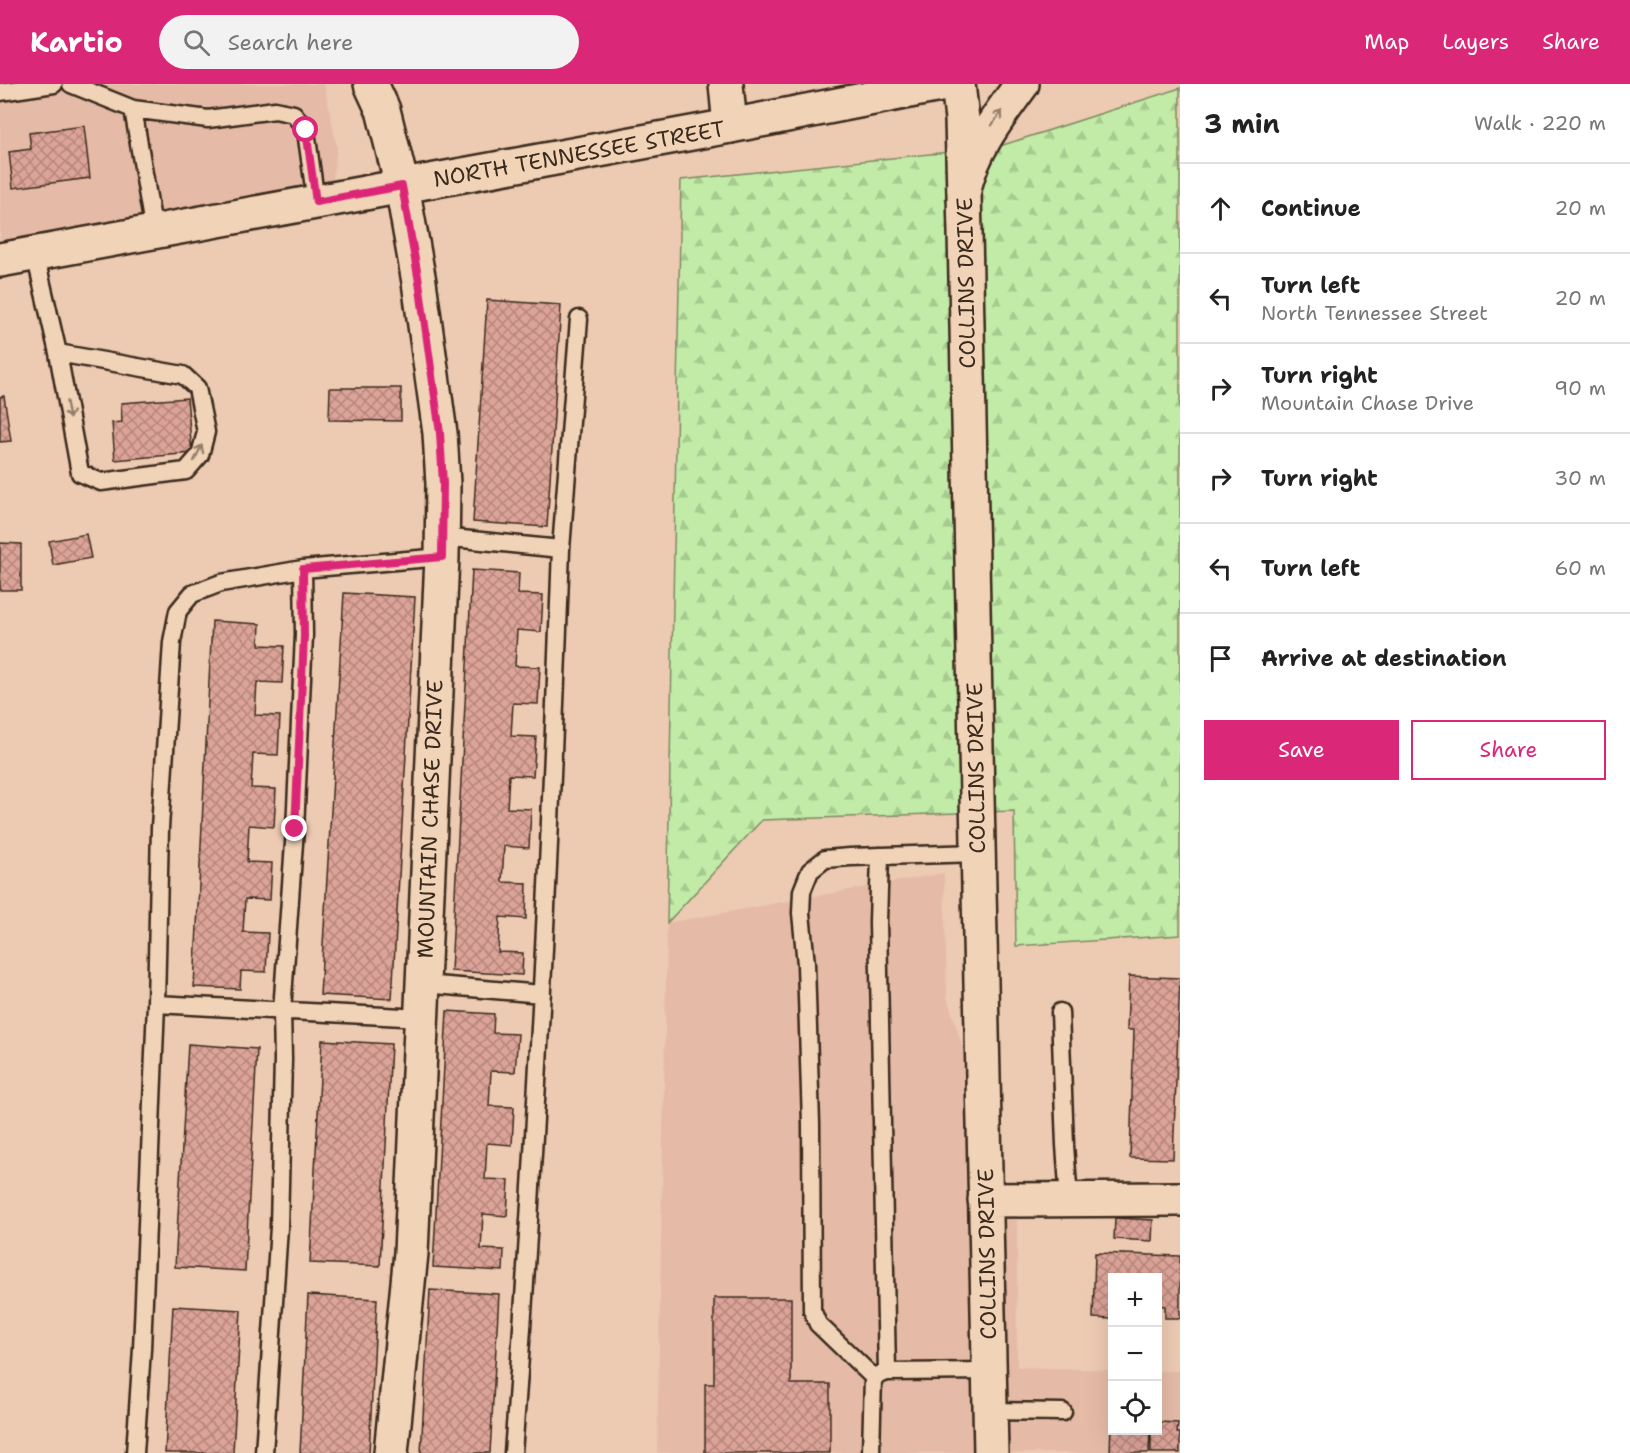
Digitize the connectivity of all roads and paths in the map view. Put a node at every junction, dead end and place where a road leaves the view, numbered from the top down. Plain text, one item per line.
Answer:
1 (54, 84) edge
2 (71, 84) edge
3 (371, 84) edge
4 (726, 84) edge
5 (945, 84) edge
6 (958, 84) edge
7 (1022, 84) edge
8 (0, 92) edge
9 (134, 109) junction
10 (730, 126) junction
11 (402, 186) junction
12 (964, 189) junction
13 (316, 202) junction
14 (154, 232) junction
15 (35, 254) junction
16 (0, 260) edge
17 (579, 319) dead end
18 (58, 353) junction
19 (442, 547) junction
20 (561, 549) junction
21 (303, 569) junction
22 (978, 853) junction
23 (880, 856) junction
24 (424, 984) junction
25 (542, 994) junction
26 (156, 1004) junction
27 (282, 1011) junction
28 (1060, 1012) dead end
29 (422, 1018) junction
30 (1180, 1199) edge
31 (985, 1200) junction
32 (1069, 1200) junction
33 (989, 1371) junction
34 (880, 1375) junction
35 (990, 1411) junction
36 (1063, 1412) dead end
37 (135, 1453) edge
38 (264, 1453) edge
39 (392, 1453) edge
40 (513, 1453) edge
41 (871, 1453) edge
42 (991, 1453) edge

1 - 8 lane
2 - 9 lane
3 - 11 street, MOUNTAIN CHASE DRIVE
4 - 10 street
5 - 10 street, NORTH TENNESSEE STREET
6 - 12 street, COLLINS DRIVE
12 -> 7 street
9 - 13 lane
9 - 14 lane
10 - 11 street, NORTH TENNESSEE STREET
11 - 13 street, NORTH TENNESSEE STREET
11 - 19 street, MOUNTAIN CHASE DRIVE
12 - 22 street, COLLINS DRIVE
13 - 14 street, NORTH TENNESSEE STREET
14 - 15 street, NORTH TENNESSEE STREET
15 - 16 street, NORTH TENNESSEE STREET
15 - 18 lane
17 - 20 lane
18 -> 18 lane
19 - 20 lane
19 - 21 lane
19 - 24 street, MOUNTAIN CHASE DRIVE
20 - 25 lane
21 - 26 lane
21 - 27 lane
22 - 23 lane
22 - 31 street, COLLINS DRIVE
23 - 34 lane
23 - 34 lane
24 - 25 lane
24 - 29 street, MOUNTAIN CHASE DRIVE
25 - 40 lane
26 - 27 lane
26 - 37 lane
27 - 29 lane
27 - 38 lane
28 - 32 lane
29 - 39 street, MOUNTAIN CHASE DRIVE
30 - 32 street
31 - 32 street
31 - 33 street, COLLINS DRIVE
33 - 34 lane
33 - 35 street, COLLINS DRIVE
34 - 41 lane
35 - 36 lane
35 - 42 street, COLLINS DRIVE

